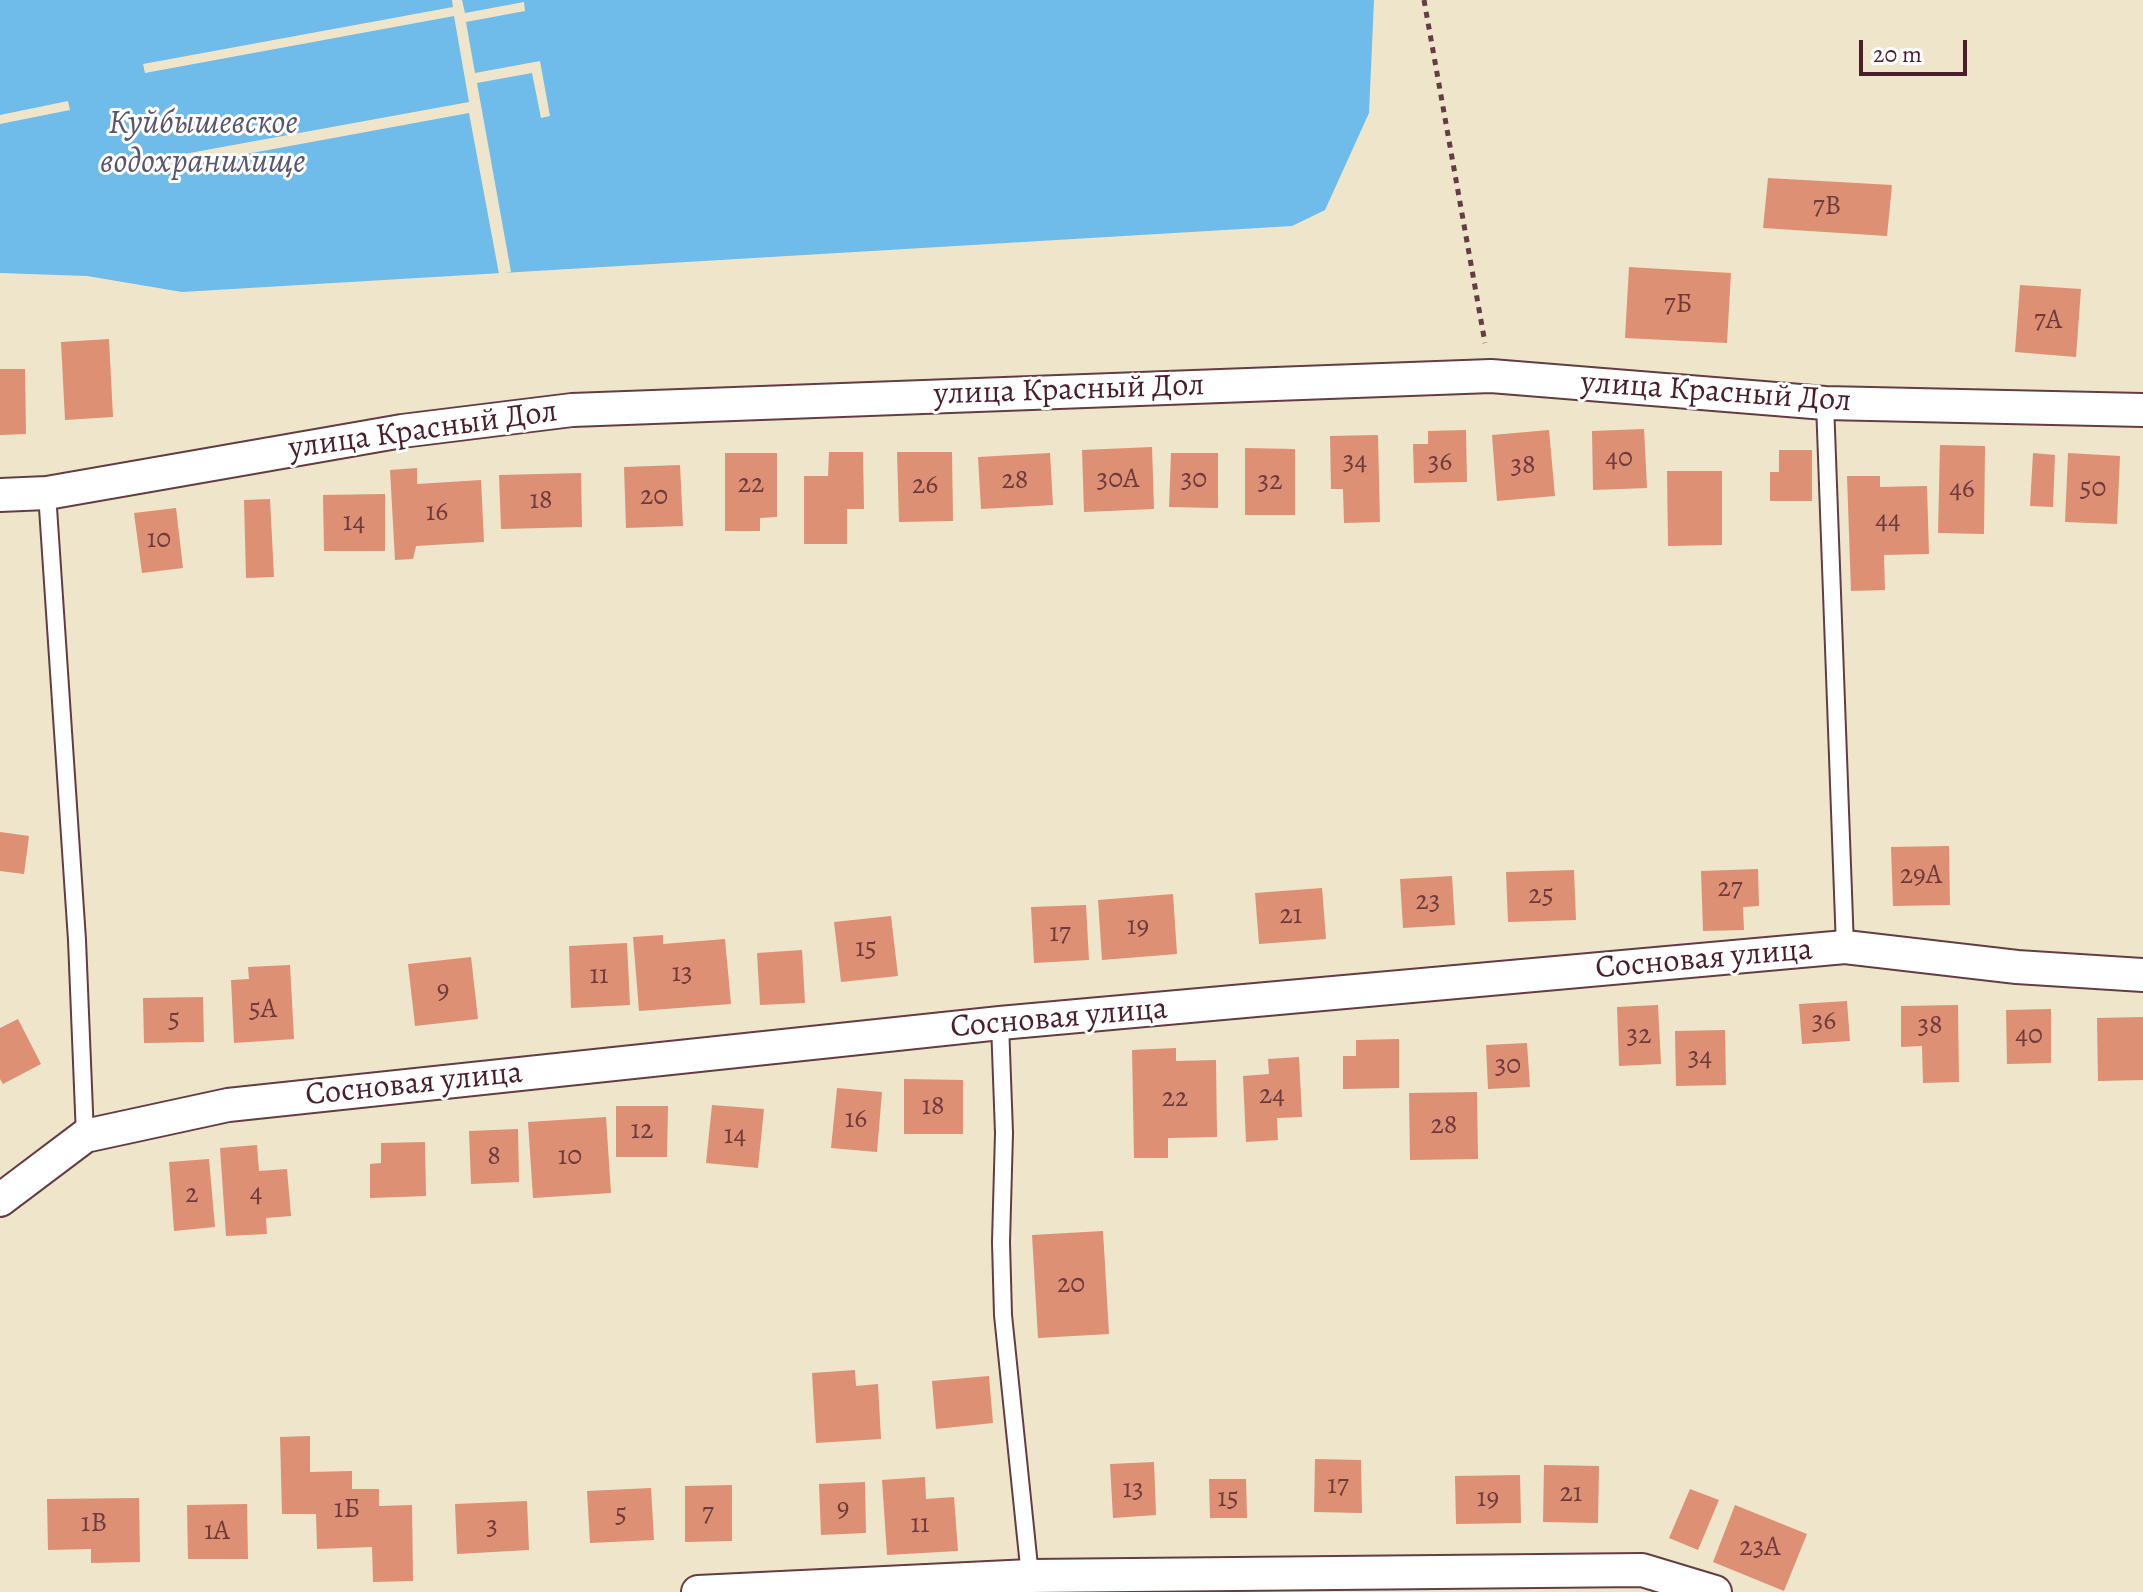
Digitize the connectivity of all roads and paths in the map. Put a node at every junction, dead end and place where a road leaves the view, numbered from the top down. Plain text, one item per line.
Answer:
1 (1424, 0) edge
2 (1491, 376) junction
3 (1825, 403) junction
4 (2143, 410) edge
5 (47, 493) junction
6 (0, 495) edge
7 (1845, 947) junction
8 (2143, 975) edge
9 (1000, 1023) junction
10 (85, 1136) junction
11 (0, 1200) edge
12 (1030, 1576) junction
13 (698, 1592) edge
14 (1715, 1592) edge

1 - 2 path
2 - 3 street, улица Красный Дол
2 - 5 street, улица Красный Дол
3 - 4 street, улица Красный Дол
3 - 7 lane
5 - 6 street, улица Красный Дол
5 - 10 lane
7 - 8 street, Сосновая улица
7 - 9 street, Сосновая улица
9 - 10 street, Сосновая улица
9 - 12 lane
10 - 11 street, Сосновая улица
12 - 13 street
12 - 14 street

